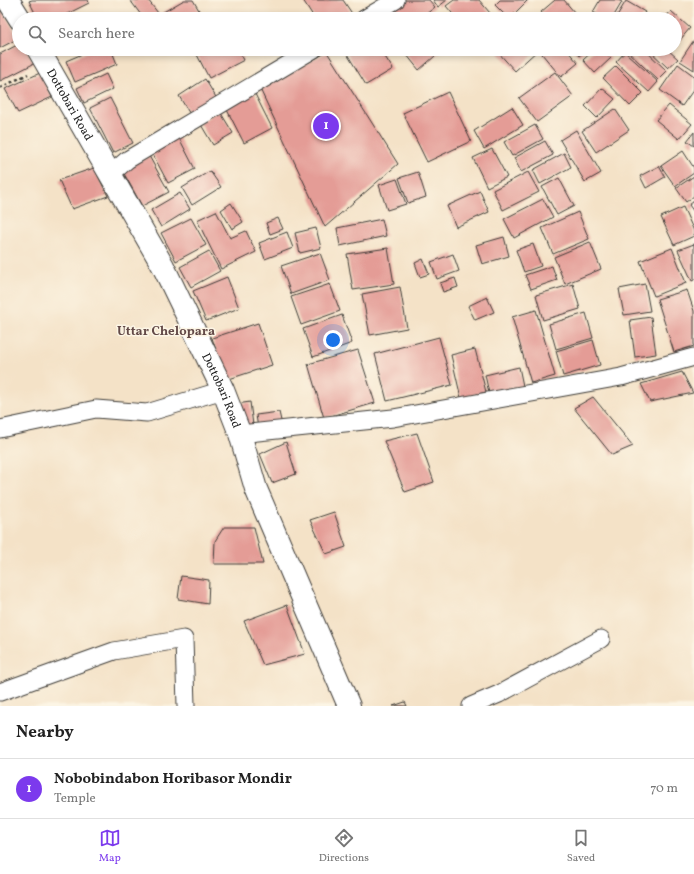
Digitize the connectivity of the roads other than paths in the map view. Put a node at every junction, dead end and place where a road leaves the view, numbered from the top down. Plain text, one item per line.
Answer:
1 (8, 0) edge
2 (396, 0) edge
3 (16, 12) edge
4 (376, 12) edge
5 (43, 56) edge
6 (302, 56) edge
7 (111, 174) junction
8 (694, 357) edge
9 (223, 390) junction
10 (0, 429) edge
11 (240, 434) junction
12 (600, 639) dead end
13 (0, 692) edge
14 (186, 706) edge
15 (349, 706) edge
16 (471, 706) edge

1 - 3 street
2 - 4 street
5 - 7 street, Dottobari Road
6 - 7 street
7 - 9 street, Dottobari Road
8 - 11 street
9 - 10 street
9 - 11 street, Dottobari Road
11 - 15 street, Dottobari Road
12 - 16 street
13 - 14 street

